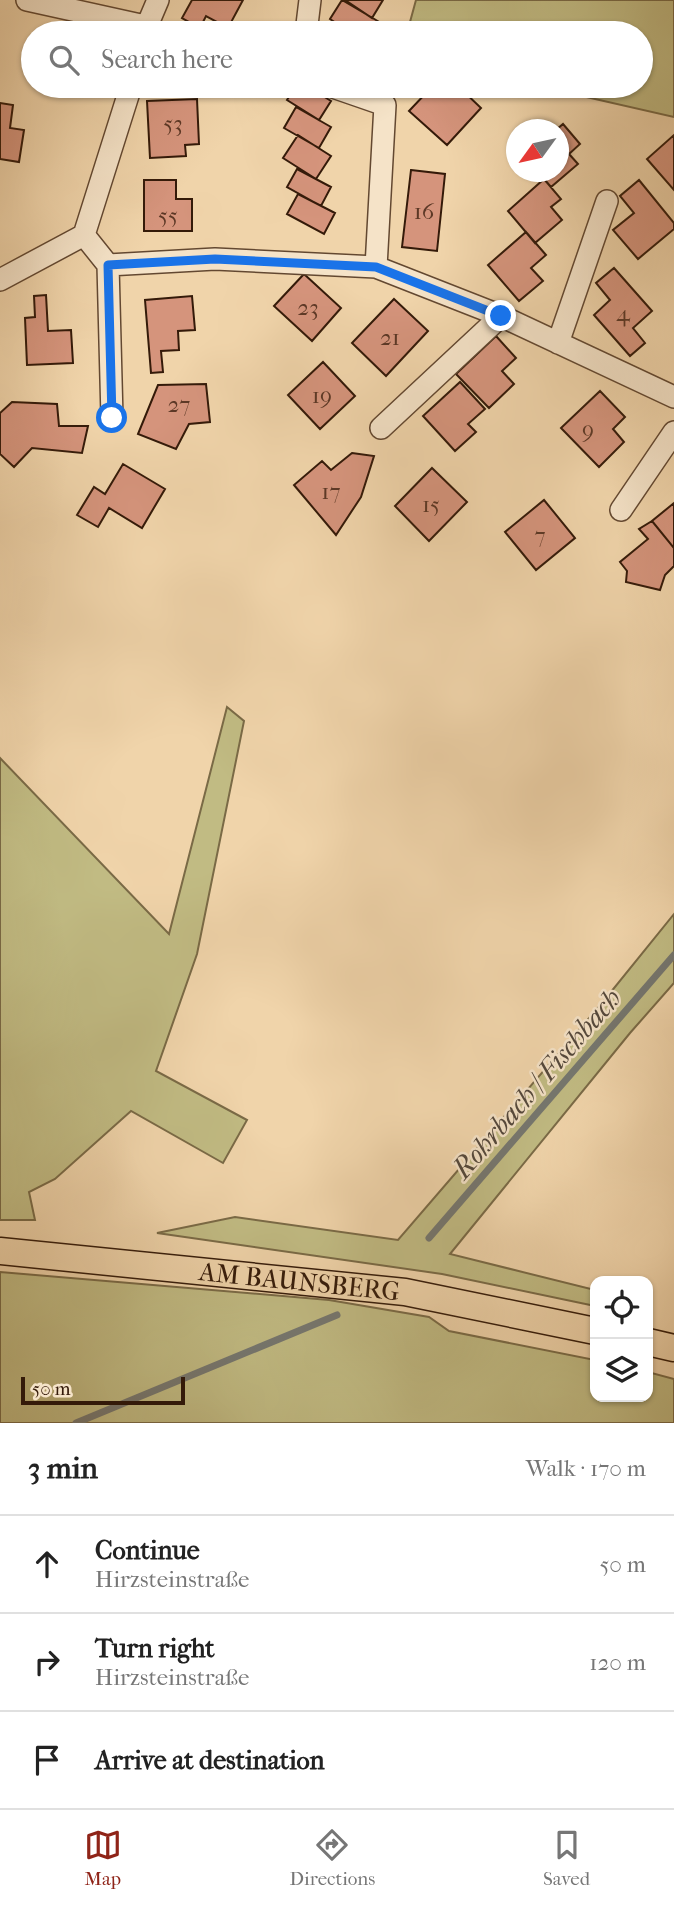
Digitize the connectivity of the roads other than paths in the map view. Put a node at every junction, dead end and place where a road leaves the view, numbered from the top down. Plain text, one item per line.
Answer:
1 (27, 0) edge
2 (158, 0) edge
3 (310, 0) edge
4 (110, 21) edge
5 (149, 21) edge
6 (307, 21) edge
7 (127, 98) edge
8 (365, 98) edge
9 (607, 201) dead end
10 (85, 235) junction
11 (108, 265) junction
12 (376, 267) junction
13 (0, 280) edge
14 (501, 316) junction
15 (558, 343) junction
16 (674, 397) edge
17 (112, 418) dead end
18 (381, 428) dead end
19 (674, 432) edge
20 (621, 510) dead end
21 (0, 1251) edge
22 (590, 1330) edge
23 (653, 1343) edge
24 (674, 1348) edge

1 - 4 street
2 - 5 street
3 - 6 street
7 - 10 street
8 - 12 street
9 - 15 street
10 - 11 street
10 - 13 street
11 - 12 street
11 - 17 street
12 - 14 street
14 - 15 street
14 - 18 street
15 - 16 street
19 - 20 street
21 - 22 main road, AM BAUNSBERG
23 - 24 main road

